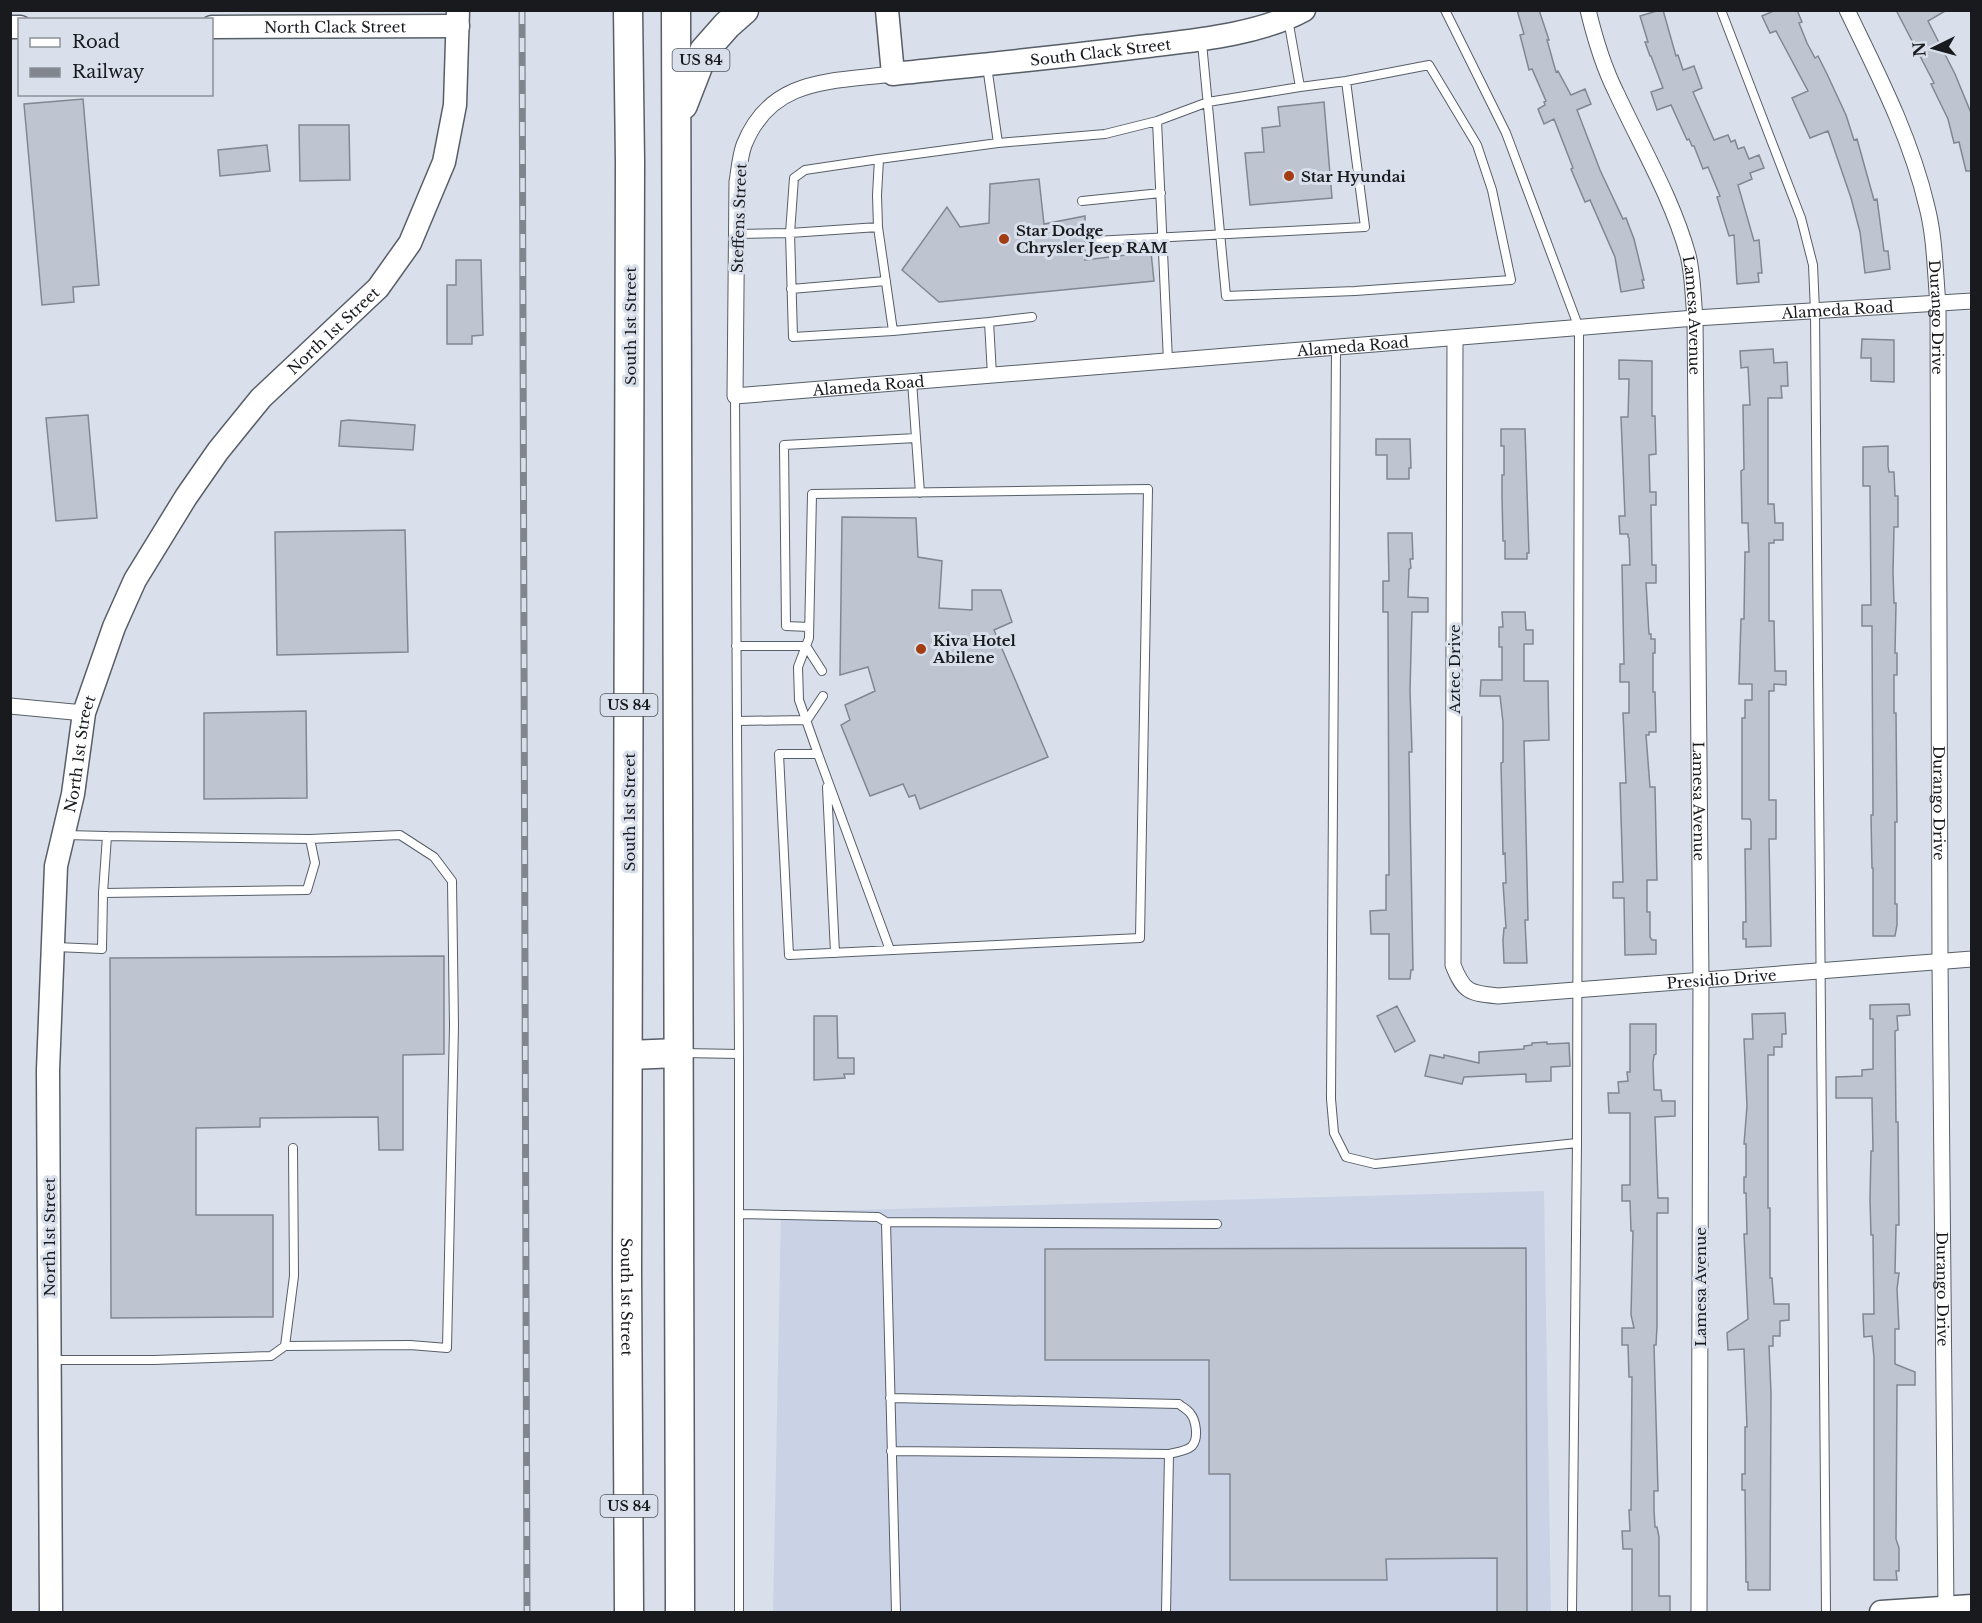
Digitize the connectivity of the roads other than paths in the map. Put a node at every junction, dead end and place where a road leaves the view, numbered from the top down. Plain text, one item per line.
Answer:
1 (628, 10) edge
2 (650, 10) edge
3 (676, 10) edge
4 (744, 10) edge
5 (887, 10) edge
6 (1445, 10) edge
7 (1588, 10) edge
8 (1721, 10) edge
9 (1847, 10) edge
10 (1296, 14) edge
11 (458, 18) edge
12 (213, 27) edge
13 (1202, 38) junction
14 (987, 64) junction
15 (893, 74) junction
16 (1346, 81) junction
17 (1300, 87) junction
18 (1208, 102) junction
19 (1157, 121) junction
20 (677, 122) junction
21 (998, 142) junction
22 (879, 159) junction
23 (630, 162) junction
24 (1161, 194) junction
25 (1082, 201) dead end
26 (878, 227) junction
27 (790, 233) junction
28 (737, 234) junction
29 (1221, 234) junction
30 (1163, 237) junction
31 (1094, 241) dead end
32 (886, 280) junction
33 (791, 289) junction
34 (1971, 301) edge
35 (1938, 304) junction
36 (1815, 311) junction
37 (1032, 317) dead end
38 (1695, 318) junction
39 (989, 322) junction
40 (1580, 328) junction
41 (893, 331) junction
42 (1455, 339) junction
43 (1336, 348) junction
44 (1168, 361) junction
45 (992, 375) junction
46 (912, 381) junction
47 (735, 396) junction
48 (916, 438) junction
49 (920, 493) junction
50 (809, 627) junction
51 (736, 646) junction
52 (806, 646) junction
53 (822, 670) dead end
54 (823, 696) dead end
55 (10, 706) edge
56 (84, 713) junction
57 (807, 720) junction
58 (737, 721) junction
59 (818, 754) junction
60 (827, 778) junction
61 (63, 835) junction
62 (107, 836) junction
63 (310, 839) junction
64 (103, 893) junction
65 (53, 947) junction
66 (890, 950) junction
67 (835, 953) junction
68 (1971, 959) edge
69 (1940, 961) junction
70 (1820, 971) junction
71 (1701, 981) junction
72 (1576, 990) junction
73 (1472, 993) joint
74 (678, 1053) junction
75 (739, 1054) junction
76 (628, 1055) junction
77 (1577, 1143) junction
78 (292, 1148) dead end
79 (739, 1214) junction
80 (886, 1222) junction
81 (1217, 1224) dead end
82 (285, 1346) junction
83 (49, 1360) junction
84 (890, 1398) junction
85 (891, 1451) junction
86 (1169, 1454) junction
87 (1971, 1606) edge
88 (1946, 1610) edge
89 (51, 1612) edge
90 (629, 1612) edge
91 (680, 1612) edge
92 (739, 1612) edge
93 (896, 1612) edge
94 (1166, 1612) edge
95 (1572, 1612) edge
96 (1699, 1612) edge
97 (1826, 1612) edge
98 (1881, 1612) edge

1 - 23 highway, South 1st Street / US 84
2 - 23 highway
3 - 20 highway
4 - 20 highway, US 84
5 - 15 street
6 - 40 lane
7 - 38 street, Lamesa Avenue
8 - 36 lane
9 - 35 street, Durango Drive
10 - 13 street, South Clack Street
10 - 17 lane
11 - 12 street, North Clack Street
11 - 56 street, North 1st Street
13 - 14 street, South Clack Street
13 - 18 lane
14 - 15 street, South Clack Street
14 - 21 lane
15 - 28 street, Steffens Street
16 - 17 lane
16 - 29 lane
16 - 29 lane
17 - 18 lane
18 - 19 lane
18 - 29 lane
19 - 21 lane
19 - 24 lane
20 - 74 highway, US 84
21 - 22 lane
22 - 26 lane
22 - 27 lane
23 - 76 highway, South 1st Street / US 84
24 - 25 lane
24 - 30 lane
26 - 27 lane
26 - 32 lane
27 - 28 lane
27 - 33 lane
28 - 47 street, Steffens Street
29 - 30 lane
30 - 31 lane
30 - 44 lane
32 - 33 lane
32 - 41 lane
33 - 41 lane
34 - 35 street, Alameda Road
35 - 36 street, Alameda Road
35 - 69 street, Durango Drive
36 - 38 street, Alameda Road
36 - 70 lane
37 - 39 lane
38 - 40 street, Alameda Road
38 - 71 street, Lamesa Avenue
39 - 41 lane
39 - 45 lane
40 - 42 street, Alameda Road
40 - 72 lane
42 - 43 street, Alameda Road
42 - 73 street, Aztec Drive
43 - 44 street, Alameda Road
43 - 77 lane
44 - 45 street, Alameda Road
45 - 46 street, Alameda Road
46 - 47 street, Alameda Road
46 - 48 lane
47 - 51 lane
48 - 49 lane
48 - 50 lane
49 - 50 lane
49 - 66 lane
50 - 52 lane
51 - 52 lane
51 - 58 lane
52 - 53 lane
52 - 57 lane
54 - 57 lane
55 - 56 street
56 - 61 street, North 1st Street
57 - 58 lane
57 - 59 lane
58 - 75 lane
59 - 60 lane
59 - 67 lane
60 - 66 lane
60 - 67 lane
61 - 62 lane
61 - 65 street, North 1st Street
62 - 63 lane
62 - 64 lane
63 - 64 lane
63 - 82 lane
64 - 65 lane
65 - 83 street, North 1st Street
66 - 67 lane
68 - 69 street, Presidio Drive
69 - 70 street, Presidio Drive
69 - 88 street, Durango Drive
70 - 71 street, Presidio Drive
70 - 97 lane
71 - 72 street, Presidio Drive
71 - 96 street, Lamesa Avenue
72 - 73 street, Presidio Drive
72 - 77 lane
74 - 75 lane
74 - 76 highway
74 - 91 highway, US 84
75 - 79 lane
76 - 90 highway, South 1st Street / US 84
77 - 95 lane
78 - 82 lane
79 - 80 lane
79 - 92 lane
80 - 81 lane
80 - 84 lane
82 - 83 lane
83 - 89 street, North 1st Street
84 - 85 lane
84 - 86 lane
85 - 86 lane
85 - 93 lane
86 - 94 lane
87 - 88 street
88 - 98 street

